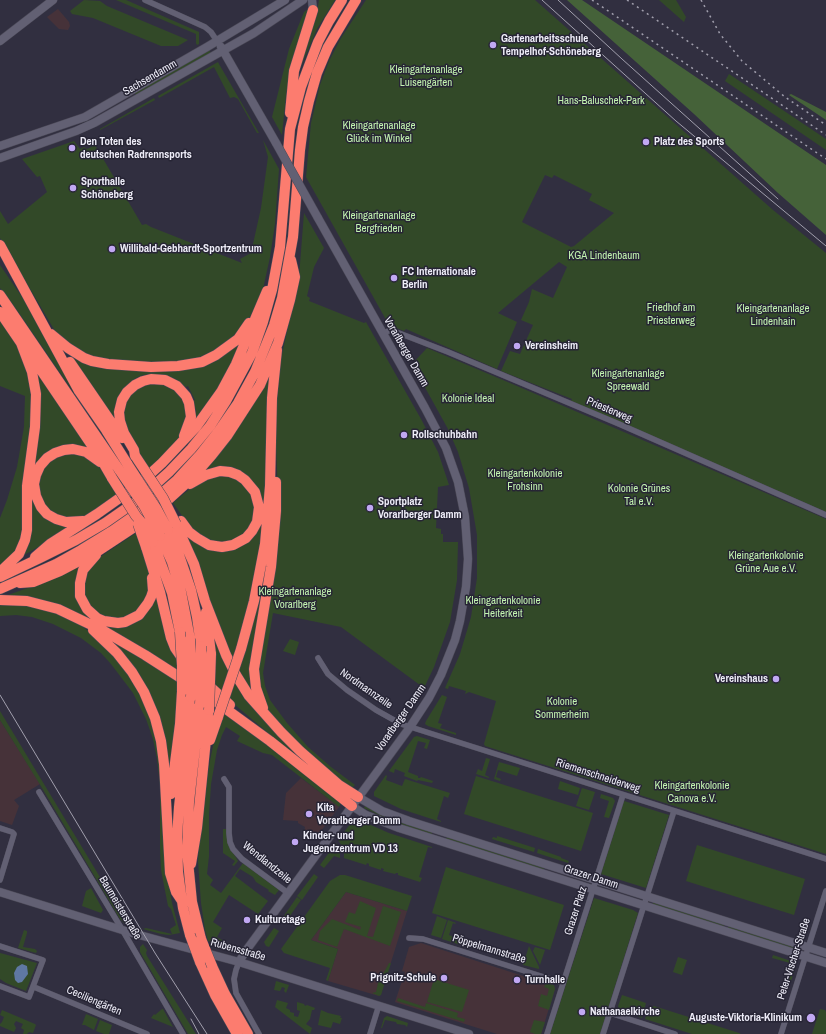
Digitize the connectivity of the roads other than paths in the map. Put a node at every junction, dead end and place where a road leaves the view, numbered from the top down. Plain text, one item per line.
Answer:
1 (53, 0) edge
2 (144, 0) edge
3 (285, 0) edge
4 (303, 0) edge
5 (342, 0) edge
6 (356, 0) edge
7 (313, 5) edge
8 (0, 40) edge
9 (217, 41) junction
10 (223, 50) junction
11 (72, 121) junction
12 (290, 128) junction
13 (76, 131) junction
14 (11, 142) junction
15 (0, 146) edge
16 (15, 152) junction
17 (0, 158) edge
18 (0, 244) edge
19 (290, 256) junction
20 (278, 263) junction
21 (0, 295) edge
22 (259, 310) junction
23 (0, 312) edge
24 (47, 331) junction
25 (383, 333) junction
26 (21, 343) junction
27 (278, 343) junction
28 (56, 347) junction
29 (272, 420) junction
30 (179, 444) junction
31 (136, 457) junction
32 (106, 468) junction
33 (124, 468) junction
34 (180, 490) junction
35 (97, 514) junction
36 (826, 515) edge
37 (179, 522) junction
38 (155, 542) junction
39 (106, 546) junction
40 (24, 566) junction
41 (0, 572) edge
42 (0, 577) edge
43 (16, 582) junction
44 (0, 589) edge
45 (0, 600) edge
46 (205, 601) junction
47 (84, 622) junction
48 (318, 658) dead end
49 (267, 716) junction
50 (410, 727) junction
51 (270, 741) junction
52 (205, 757) junction
53 (224, 779) dead end
54 (39, 792) dead end
55 (623, 795) junction
56 (358, 797) junction
57 (352, 806) junction
58 (674, 811) junction
59 (168, 818) junction
60 (0, 828) edge
61 (440, 831) junction
62 (438, 840) junction
63 (826, 859) edge
64 (188, 875) junction
65 (0, 880) edge
66 (596, 881) junction
67 (593, 889) junction
68 (826, 891) edge
69 (0, 892) edge
70 (288, 893) junction
71 (647, 897) junction
72 (182, 901) junction
73 (644, 905) junction
74 (123, 931) junction
75 (409, 938) dead end
76 (0, 946) edge
77 (808, 948) junction
78 (826, 953) edge
79 (805, 956) junction
80 (239, 962) junction
81 (826, 963) edge
82 (563, 983) junction
83 (0, 986) edge
84 (34, 986) junction
85 (379, 1005) junction
86 (610, 1013) junction
87 (182, 1033) edge
88 (147, 1034) edge
89 (236, 1034) edge
90 (248, 1034) edge
91 (259, 1034) edge
92 (370, 1034) edge
93 (469, 1034) edge
94 (547, 1034) edge
95 (603, 1034) edge
96 (675, 1034) edge
97 (781, 1034) edge

1 - 8 main road
2 - 9 street
3 - 9 main road, Sachsendamm
4 - 10 main road, Sachsendamm
5 - 12 highway
6 - 19 highway
7 - 12 highway
9 - 10 main road, Vorarlberger Damm
9 - 11 main road, Sachsendamm
10 - 13 main road, Sachsendamm
10 - 25 main road, Vorarlberger Damm, bridge
11 - 13 main road
11 - 14 main road, Sachsendamm
12 - 20 highway
13 - 16 main road, Sachsendamm
14 - 15 main road, Sachsendamm
14 - 16 main road
16 - 17 main road, Sachsendamm
18 - 24 highway
19 - 27 highway
19 - 43 highway
20 - 22 highway
20 - 40 highway
21 - 33 highway
22 - 24 highway
22 - 30 highway
23 - 26 highway
24 - 28 highway
25 - 36 street, Priesterweg
25 - 50 main road, Vorarlberger Damm
26 - 32 highway
26 - 41 highway
27 - 29 highway
27 - 34 highway
28 - 31 highway
28 - 33 highway
29 - 49 highway
29 - 52 highway, bridge
30 - 31 highway
30 - 35 highway
31 - 37 highway, bridge
32 - 35 highway
32 - 38 highway, bridge
33 - 38 highway, bridge
34 - 37 highway
34 - 39 highway
35 - 40 highway
37 - 46 highway
38 - 39 highway
38 - 51 highway
38 - 59 highway, bridge
38 - 64 highway, bridge
38 - 72 highway, bridge
39 - 43 highway
40 - 42 highway
43 - 44 highway
45 - 47 highway
46 - 49 highway
46 - 52 highway, bridge
47 - 51 highway
47 - 59 highway
48 - 50 street, Nordmannzeile
49 - 56 highway
50 - 55 street, Riemenschneiderweg
50 - 56 main road, Vorarlberger Damm
51 - 57 highway
52 - 64 highway
53 - 70 street, Wendlandzeile
54 - 74 street, Baumeisterstraße
55 - 58 street, Riemenschneiderweg
55 - 66 street, Grazer Platz
56 - 57 main road, Vorarlberger Damm
56 - 61 main road, Grazer Damm
57 - 62 main road, Grazer Damm
57 - 70 main road, Vorarlberger Damm
58 - 63 street, Riemenschneiderweg
58 - 71 street
59 - 72 highway
60 - 65 street
61 - 62 main road
61 - 66 main road, Grazer Damm
62 - 67 main road, Grazer Damm
64 - 90 highway, bridge
66 - 67 street, Grazer Platz
66 - 71 main road, Grazer Damm
67 - 73 main road, Grazer Damm
67 - 82 street, Grazer Platz
68 - 77 street, Peter-Vischer-Straße
69 - 74 main road, Rubensstraße
70 - 80 main road, Vorarlberger Damm
71 - 73 street
71 - 77 main road, Grazer Damm
72 - 89 highway, bridge
73 - 79 main road, Grazer Damm
73 - 86 street
74 - 80 main road, Rubensstraße
74 - 87 street, Baumeisterstraße
75 - 82 street, Pöppelmannstraße
76 - 84 street
77 - 78 main road, Grazer Damm
77 - 79 street, Peter-Vischer-Straße
79 - 81 main road, Grazer Damm
79 - 97 street, Peter-Vischer-Straße
80 - 85 main road, Rubensstraße
80 - 91 street
82 - 94 street, Grazer Platz
83 - 84 street
84 - 88 street, Ceciliengärten
85 - 92 street
85 - 93 main road, Rubensstraße
86 - 95 street
86 - 96 street

